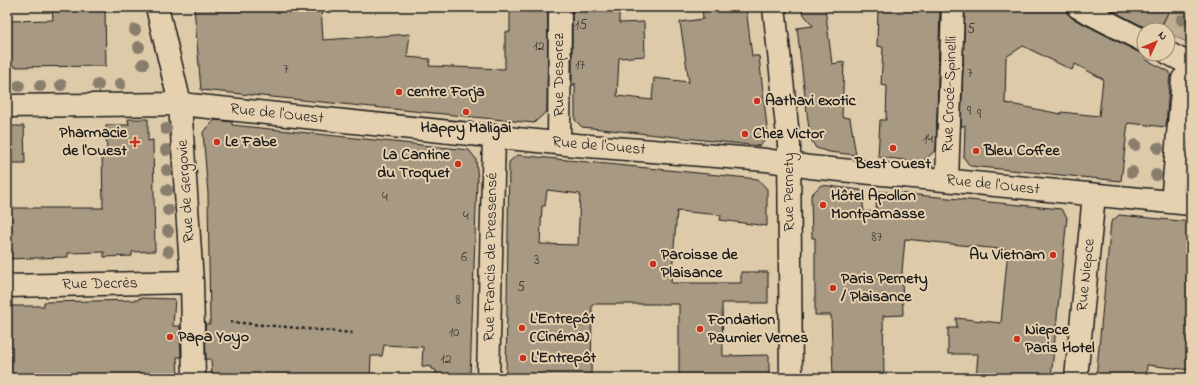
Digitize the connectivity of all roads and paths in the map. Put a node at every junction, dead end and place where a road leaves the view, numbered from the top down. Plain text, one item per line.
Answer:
1 (157, 7) edge
2 (560, 7) edge
3 (774, 7) edge
4 (953, 7) edge
5 (1078, 7) edge
6 (1136, 37) edge
7 (1176, 61) edge
8 (1187, 72) edge
9 (180, 104) junction
10 (7, 106) edge
11 (494, 136) junction
12 (559, 143) junction
13 (788, 163) junction
14 (947, 180) junction
15 (1094, 195) junction
16 (1181, 203) edge
17 (192, 282) junction
18 (7, 286) edge
19 (230, 322) dead end
20 (353, 333) dead end
21 (194, 378) edge
22 (488, 378) edge
23 (791, 378) edge
24 (1076, 378) edge

1 - 9 street, Rue de Gergovie
2 - 12 street, Rue Desprez
3 - 13 street, Rue Pernety
4 - 14 street, Rue Crocé-Spinelli
5 - 6 street
7 - 8 street
8 - 16 street
9 - 10 street, Rue de l'Ouest
9 - 11 street, Rue de l'Ouest
9 - 17 street, Rue de Gergovie
11 - 12 street, Rue de l'Ouest
11 - 22 street, Rue Francis de Pressensé
12 - 13 street, Rue de l'Ouest
13 - 14 street, Rue de l'Ouest
13 - 23 street, Rue Pernety
14 - 15 street, Rue de l'Ouest
15 - 16 street, Rue de l'Ouest
15 - 24 street, Rue Niepce
17 - 18 street, Rue Decrès
17 - 21 street, Rue de Gergovie
19 - 20 path

